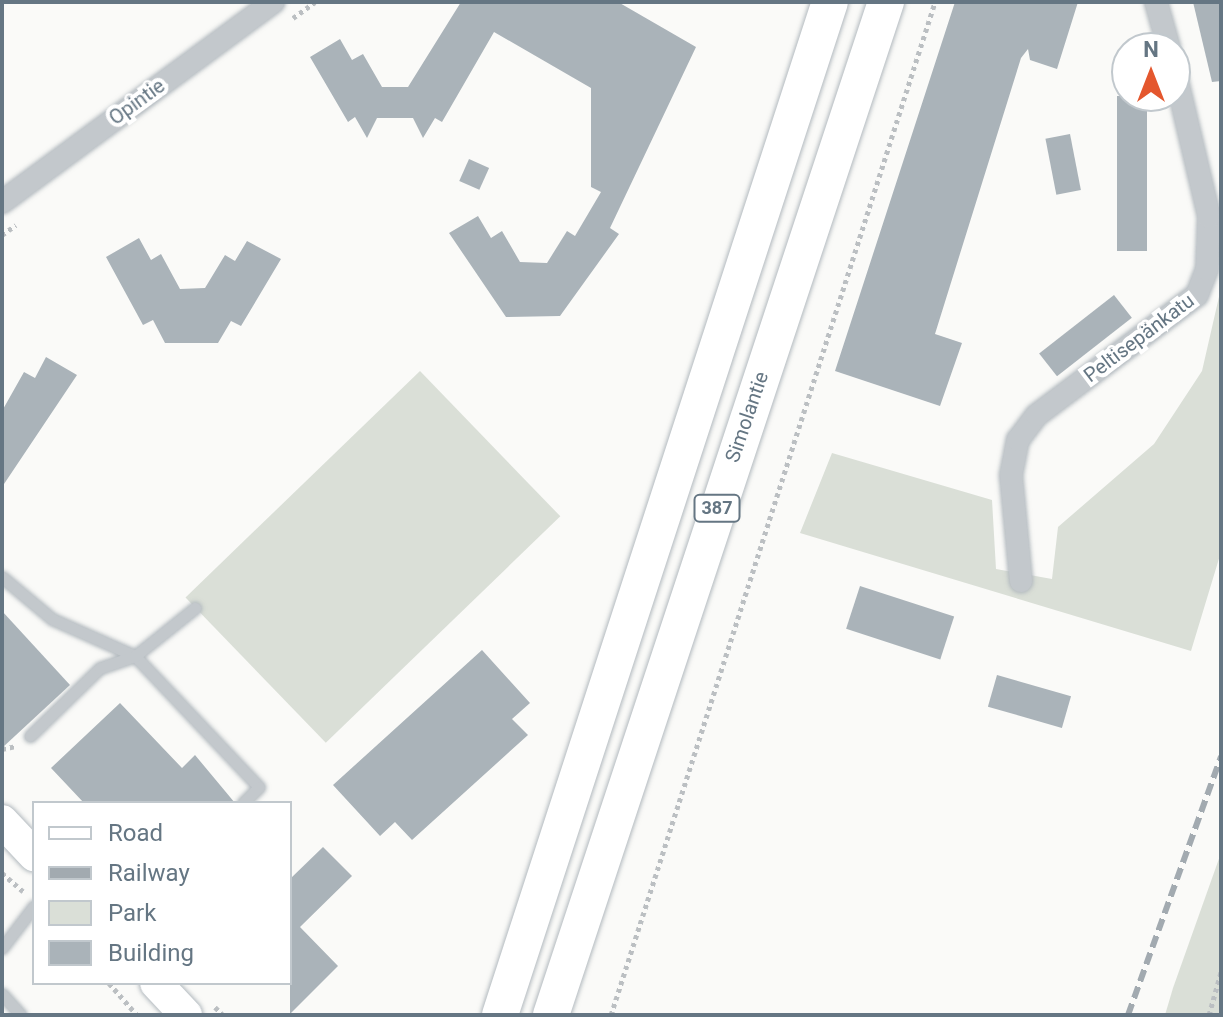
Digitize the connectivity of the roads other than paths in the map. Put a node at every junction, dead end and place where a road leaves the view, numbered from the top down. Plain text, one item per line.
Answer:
1 (273, 2) edge
2 (830, 2) edge
3 (886, 2) edge
4 (1156, 2) edge
5 (1164, 32) edge
6 (1184, 112) edge
7 (2, 202) edge
8 (2, 577) edge
9 (1021, 581) dead end
10 (195, 608) dead end
11 (135, 656) junction
12 (30, 736) dead end
13 (245, 801) edge
14 (2, 821) edge
15 (32, 853) edge
16 (32, 909) edge
17 (2, 948) edge
18 (158, 985) edge
19 (2, 994) edge
20 (559, 1013) edge
21 (21, 1015) edge
22 (186, 1015) edge
23 (500, 1015) edge

1 - 7 street, Opintie
2 - 23 main road
3 - 20 main road, Simolantie / 387
4 - 5 street
6 - 9 street, Peltisepänkatu
8 - 11 lane
10 - 11 lane
11 - 12 lane
11 - 13 lane
14 - 15 main road
16 - 17 lane
18 - 22 main road
19 - 21 lane

